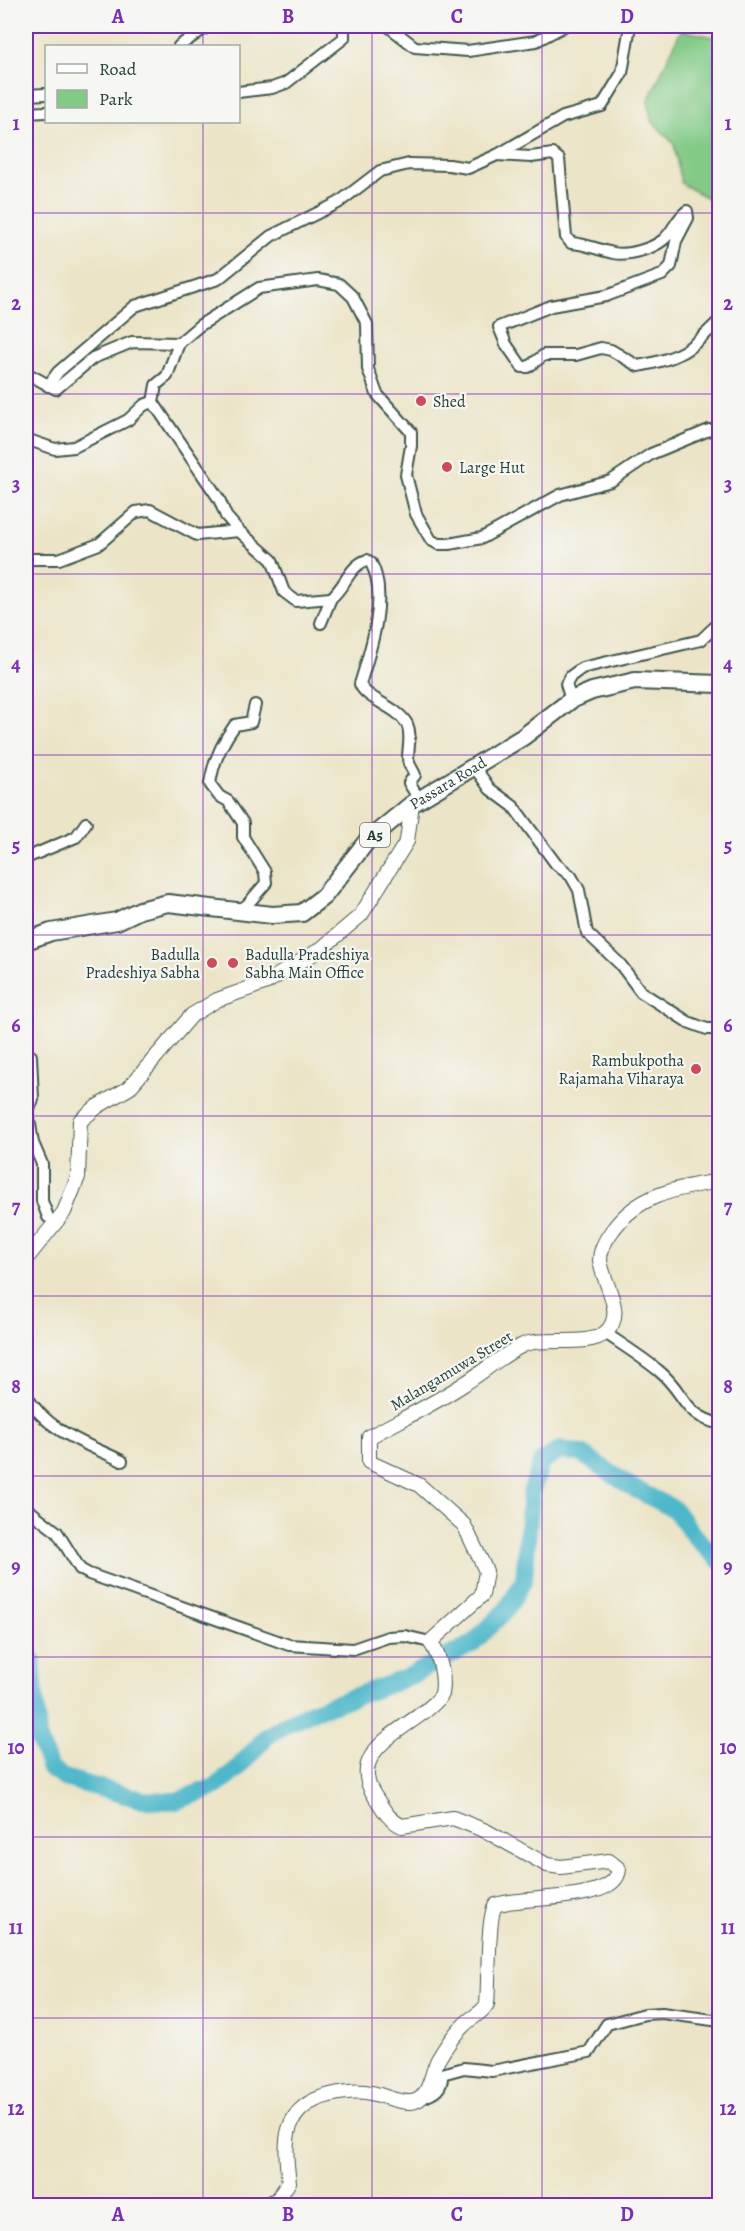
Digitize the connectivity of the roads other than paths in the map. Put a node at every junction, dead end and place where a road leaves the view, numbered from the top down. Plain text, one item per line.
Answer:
1 (208, 26) edge
2 (344, 26) edge
3 (388, 26) edge
4 (564, 26) edge
5 (630, 26) edge
6 (180, 45) edge
7 (240, 92) edge
8 (26, 94) edge
9 (45, 94) edge
10 (26, 112) edge
11 (45, 112) edge
12 (497, 155) junction
13 (720, 320) edge
14 (179, 343) junction
15 (26, 373) edge
16 (48, 386) junction
17 (153, 402) junction
18 (720, 430) edge
19 (26, 439) edge
20 (239, 531) junction
21 (26, 559) edge
22 (331, 598) junction
23 (720, 622) edge
24 (321, 623) dead end
25 (720, 684) edge
26 (571, 700) junction
27 (255, 705) dead end
28 (473, 765) junction
29 (415, 802) junction
30 (86, 824) dead end
31 (26, 858) edge
32 (237, 911) junction
33 (26, 941) edge
34 (720, 1029) edge
35 (26, 1055) edge
36 (720, 1181) edge
37 (48, 1217) dead end
38 (26, 1259) edge
39 (605, 1333) junction
40 (26, 1395) edge
41 (720, 1424) edge
42 (122, 1461) dead end
43 (26, 1508) edge
44 (434, 1646) junction
45 (720, 2021) edge
46 (420, 2098) junction
47 (264, 2205) edge

1 - 6 street
2 - 7 street
3 - 4 street
5 - 12 street
8 - 9 street
10 - 11 street
12 - 13 street
12 - 16 street
14 - 16 street
14 - 17 street
14 - 18 street
15 - 16 street
17 - 19 street
17 - 20 street
20 - 21 street
20 - 22 street
22 - 24 street
22 - 29 street
23 - 26 street
25 - 26 highway, Passara Road / A5
26 - 28 highway, Passara Road / A5
27 - 32 street
28 - 29 highway, Passara Road / A5
28 - 34 street
29 - 32 highway, Passara Road / A5
29 - 38 street
30 - 31 street
32 - 33 highway, Passara Road / A5
35 - 37 street
36 - 39 street
39 - 41 street
39 - 44 street, Malangamuwa Street
40 - 42 street
43 - 44 street
44 - 46 street
45 - 46 street
46 - 47 street

